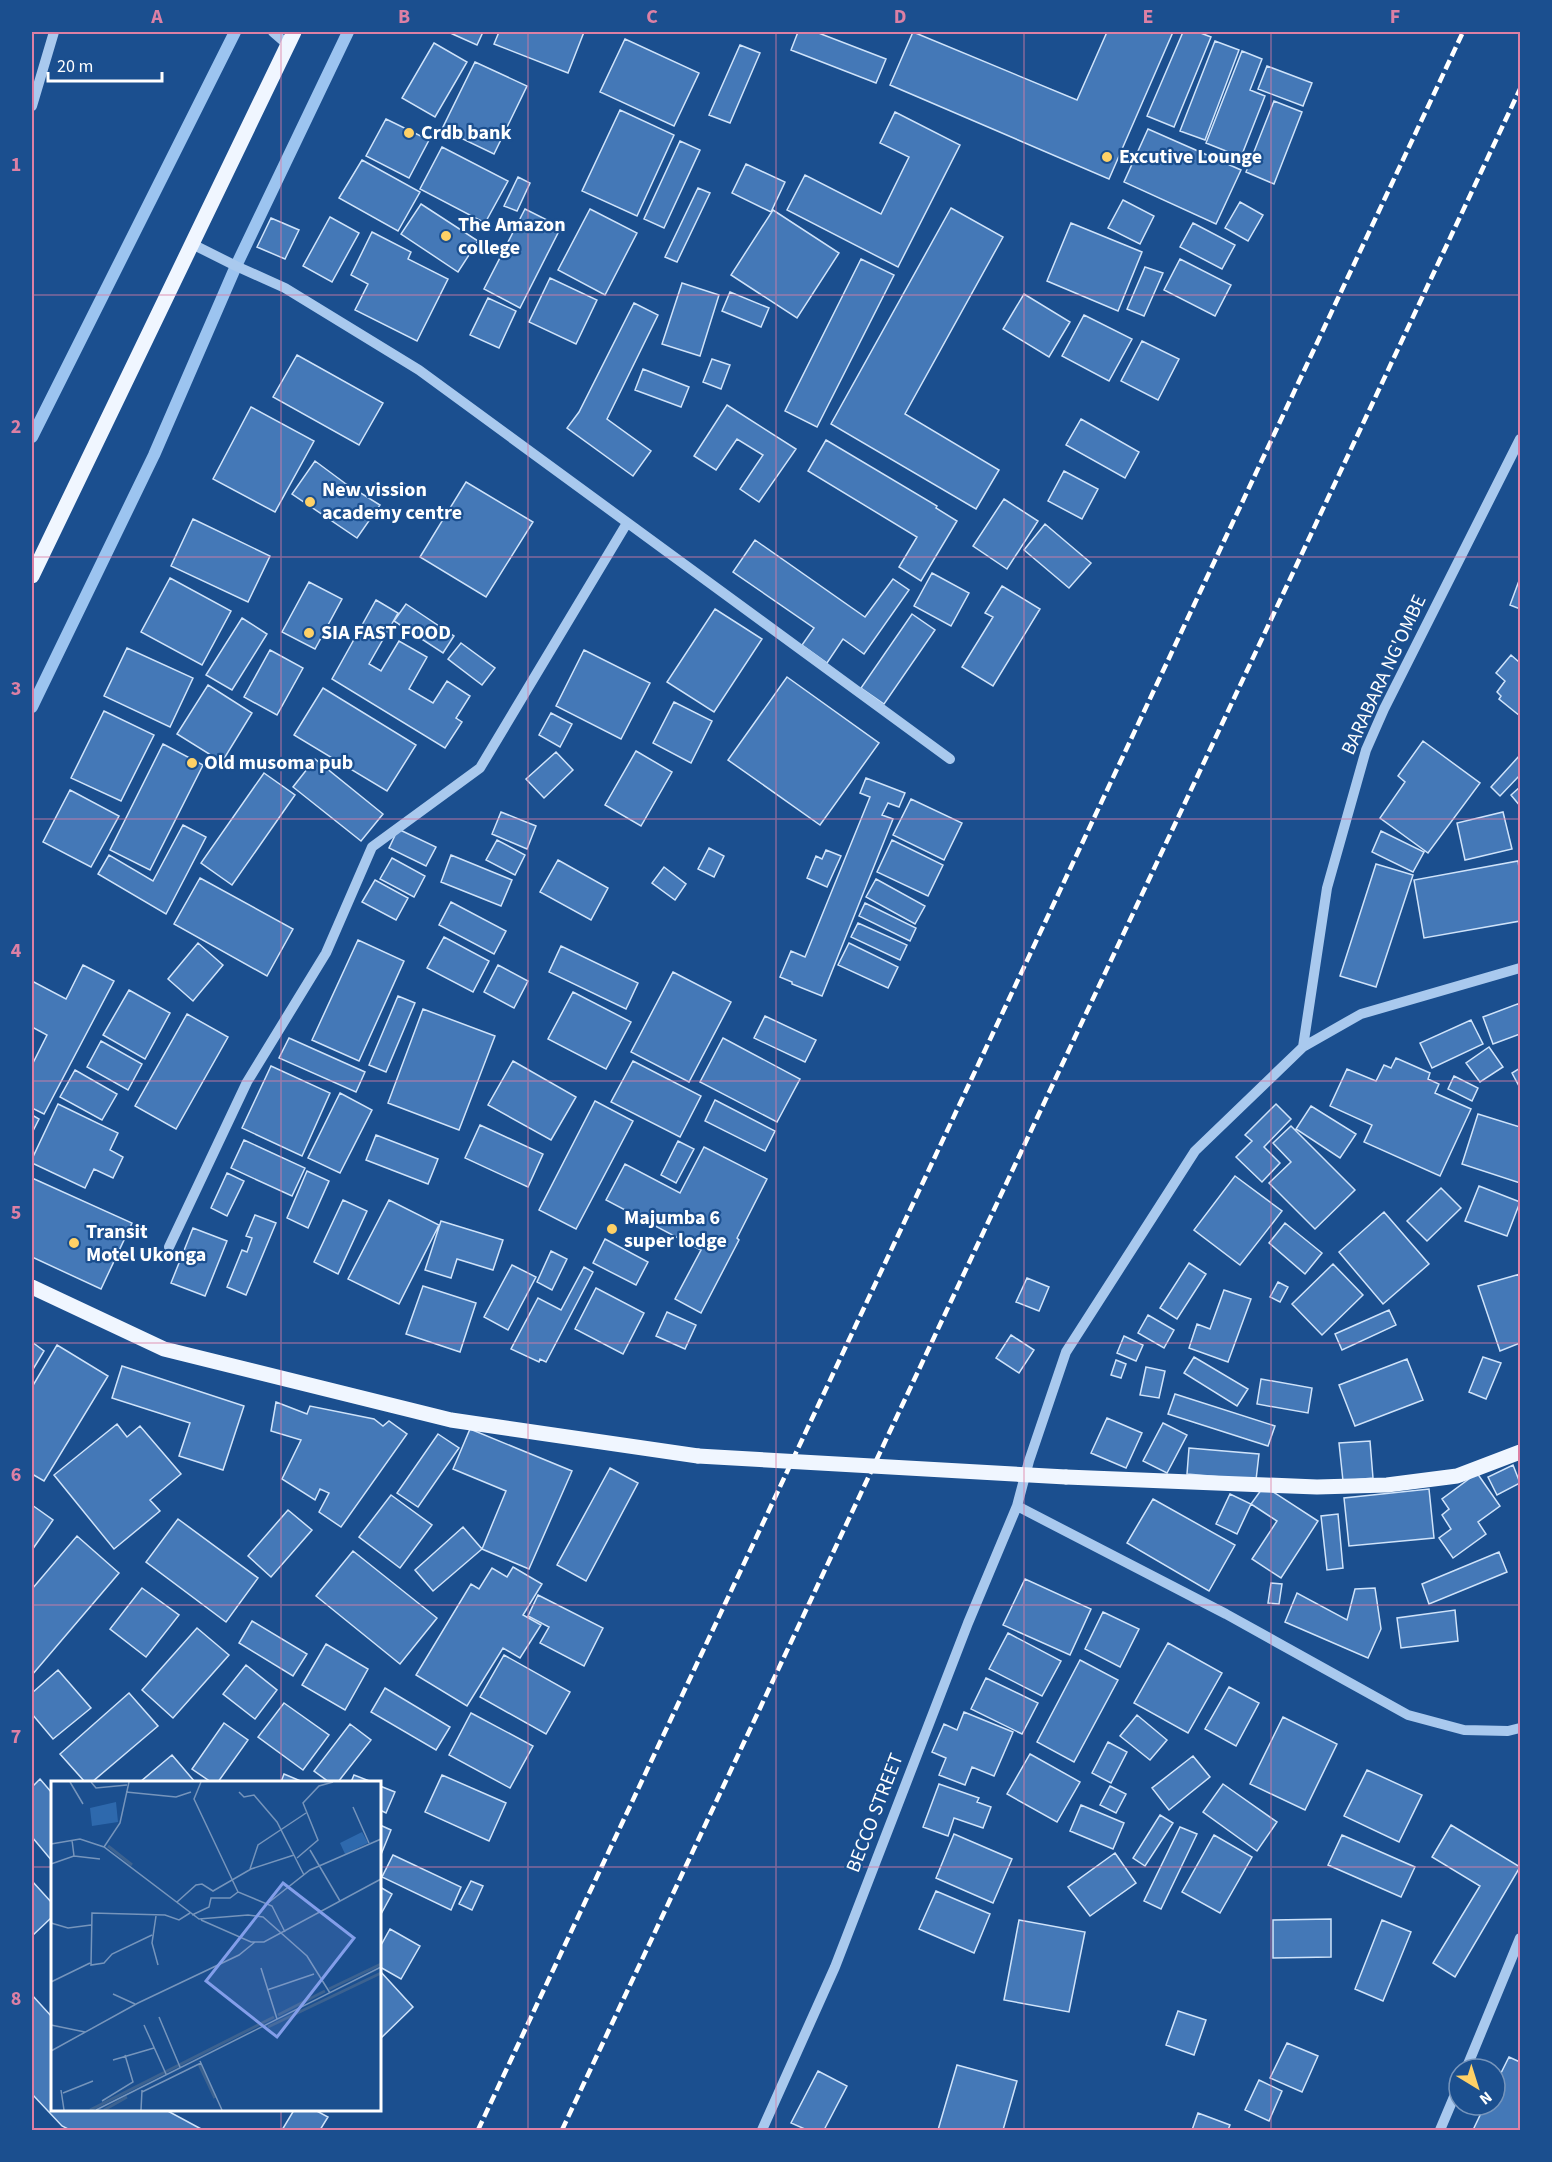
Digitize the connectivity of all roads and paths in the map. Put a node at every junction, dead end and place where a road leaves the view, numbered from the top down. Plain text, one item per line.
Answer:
1 (54, 32) edge
2 (273, 32) edge
3 (291, 38) edge
4 (32, 106) edge
5 (192, 244) junction
6 (1521, 439) edge
7 (627, 523) junction
8 (32, 576) edge
9 (950, 759) dead end
10 (1521, 968) edge
11 (1303, 1047) junction
12 (169, 1247) dead end
13 (32, 1287) edge
14 (1521, 1452) edge
15 (1017, 1506) junction
16 (1521, 1728) edge
17 (1521, 1938) edge
18 (1471, 2057) edge
19 (1447, 2113) edge
20 (762, 2130) edge
21 (1440, 2130) edge

1 - 4 street
2 - 3 street
3 - 5 main road
5 - 7 street
5 - 8 main road
6 - 11 street, BARABARA NG'OMBE
7 - 9 street
7 - 12 street
10 - 11 street, BECCO STREET
11 - 15 street, BECCO STREET
13 - 14 main road, bridge
15 - 16 street
15 - 20 street, BECCO STREET
17 - 18 street
19 - 21 street

